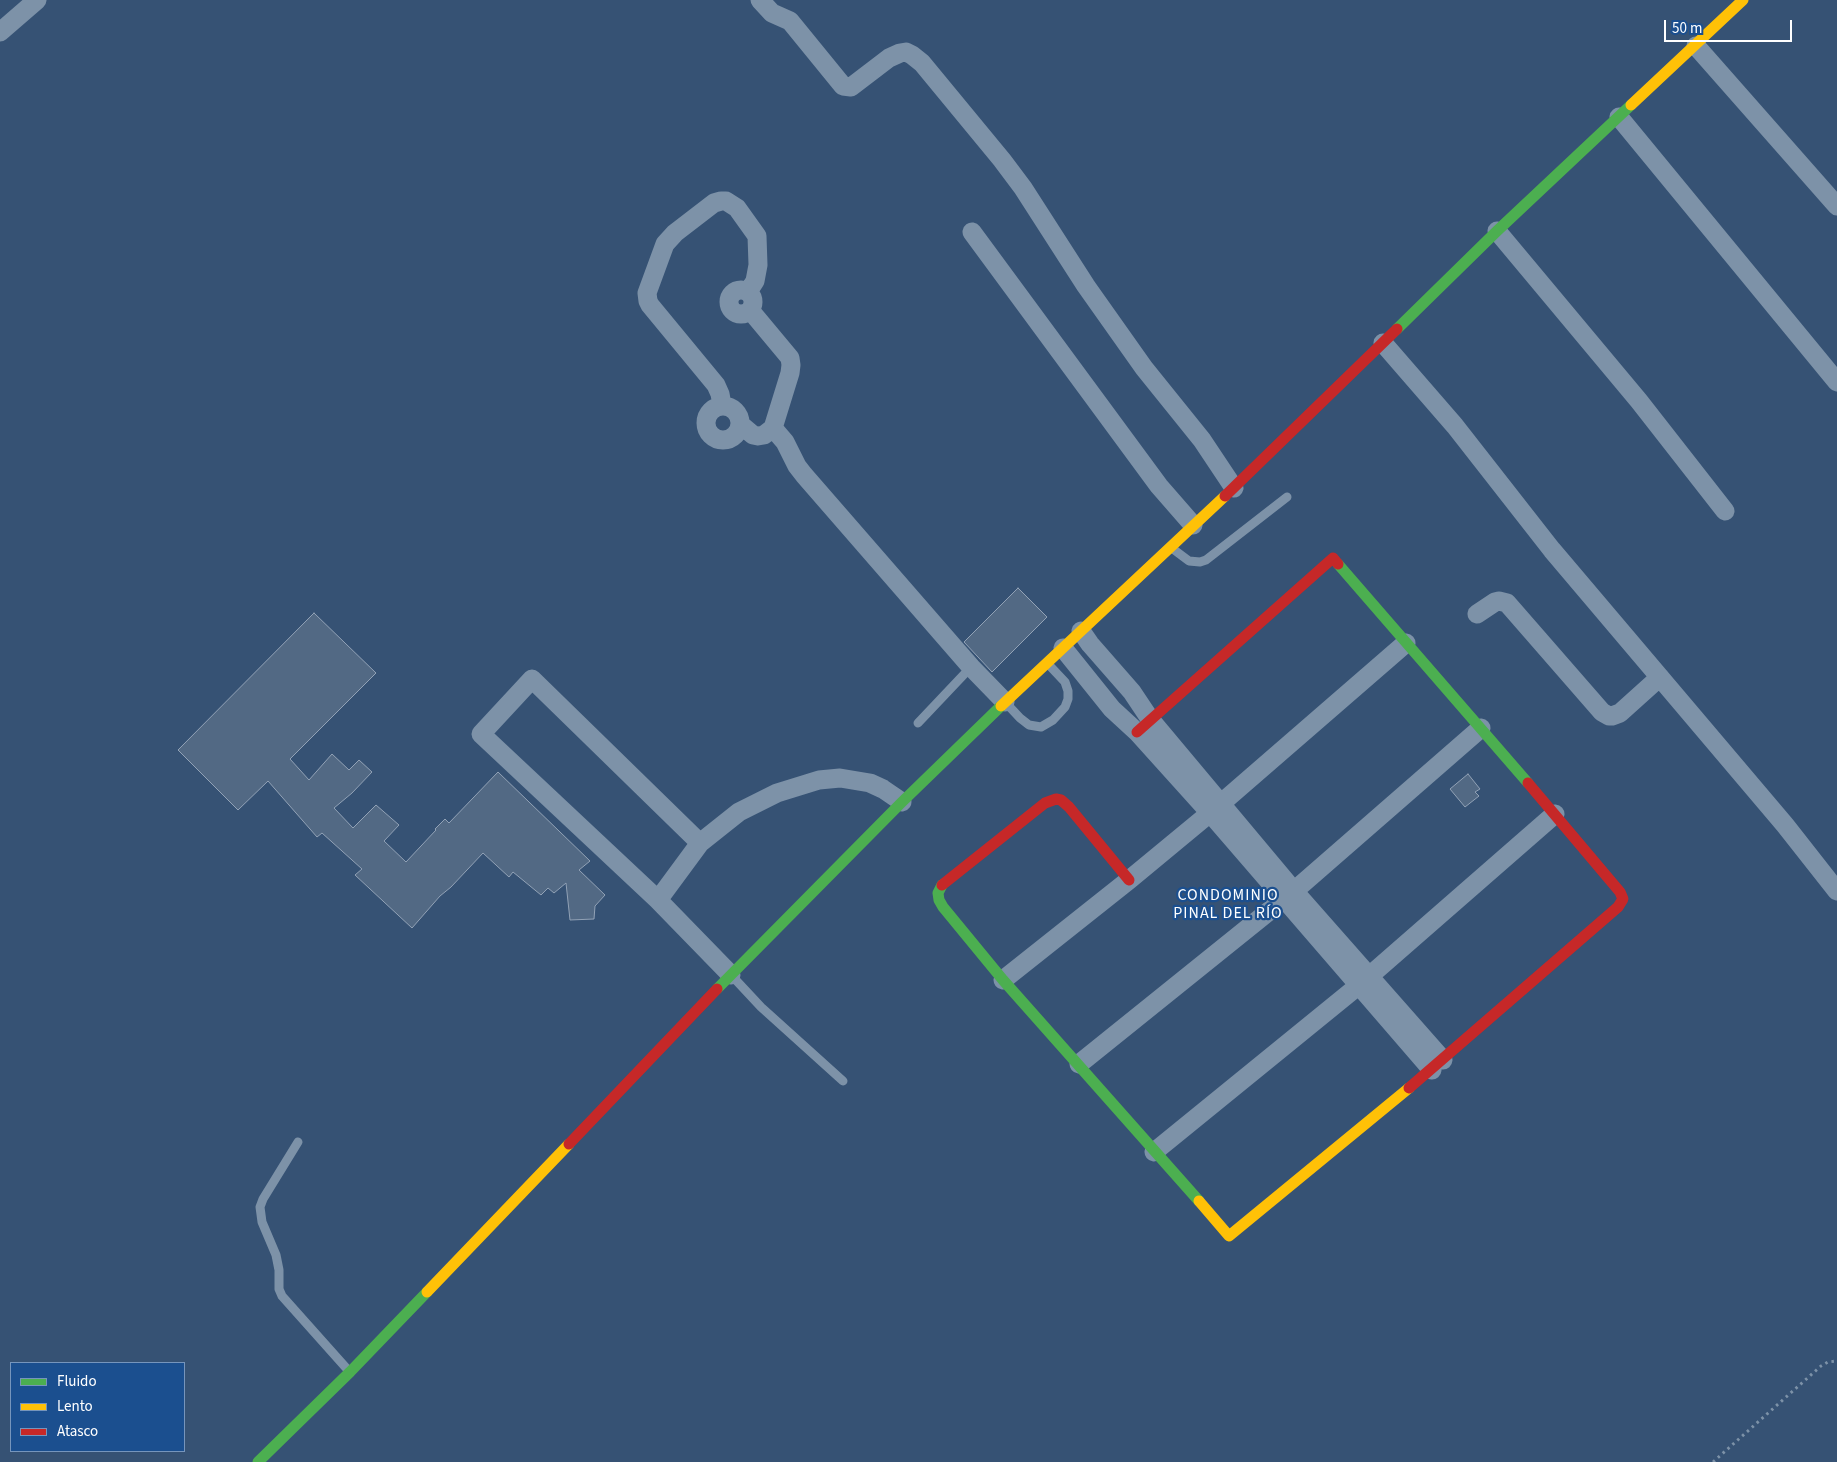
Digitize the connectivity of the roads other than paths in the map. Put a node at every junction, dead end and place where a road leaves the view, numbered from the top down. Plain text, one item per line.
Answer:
1 (36, 0) edge
2 (760, 0) edge
3 (1743, 0) edge
4 (0, 32) edge
5 (1696, 46) junction
6 (1619, 117) junction
7 (1837, 206) edge
8 (1497, 231) junction
9 (972, 232) dead end
10 (1383, 343) junction
11 (1837, 382) edge
12 (722, 405) junction
13 (740, 424) junction
14 (773, 428) junction
15 (1234, 488) junction
16 (1287, 497) dead end
17 (1725, 511) dead end
18 (1193, 525) junction
19 (1171, 547) junction
20 (1477, 614) dead end
21 (1081, 631) junction
22 (1406, 643) junction
23 (1063, 648) junction
24 (1048, 663) junction
25 (972, 667) junction
26 (1111, 668) junction
27 (1660, 677) junction
28 (1093, 684) junction
29 (1005, 702) junction
30 (918, 723) dead end
31 (1144, 726) junction
32 (1480, 728) junction
33 (902, 802) junction
34 (1216, 808) junction
35 (1555, 814) junction
36 (700, 843) junction
37 (1129, 880) junction
38 (1837, 891) edge
39 (1288, 895) junction
40 (658, 900) junction
41 (731, 975) junction
42 (1003, 980) junction
43 (1364, 981) junction
44 (1079, 1064) junction
45 (1437, 1065) junction
46 (843, 1081) dead end
47 (298, 1142) dead end
48 (1154, 1152) junction
49 (350, 1372) junction
50 (258, 1462) edge

1 - 4 street
2 - 15 street
3 - 5 main road
5 - 6 main road
5 - 7 street
6 - 8 main road
6 - 11 street
8 - 10 main road
8 - 17 street
9 - 18 street
10 - 15 main road
10 - 27 street
12 - 13 street
12 - 13 street
12 - 14 street
13 - 14 street
14 - 25 street
15 - 18 main road
16 - 19 lane
18 - 19 main road
19 - 21 main road
20 - 27 street
21 - 23 main road
21 - 26 street
22 - 31 main road
22 - 32 main road
22 - 34 street
23 - 24 main road
23 - 28 street
24 - 29 main road
24 - 29 lane
25 - 29 street
25 - 30 lane
26 - 28 street
26 - 31 street
27 - 38 street
28 - 31 street
29 - 33 main road
31 - 34 street
32 - 35 main road
32 - 39 street
33 - 36 street
33 - 41 main road
34 - 37 street
34 - 39 street
35 - 43 street
35 - 45 main road
36 - 40 street
36 - 40 street
37 - 42 street
37 - 42 main road
39 - 43 street
39 - 44 street
40 - 41 street
41 - 46 lane
41 - 49 main road
42 - 44 main road
43 - 45 street
43 - 48 street
44 - 48 main road
45 - 48 main road
47 - 49 lane
49 - 50 main road

